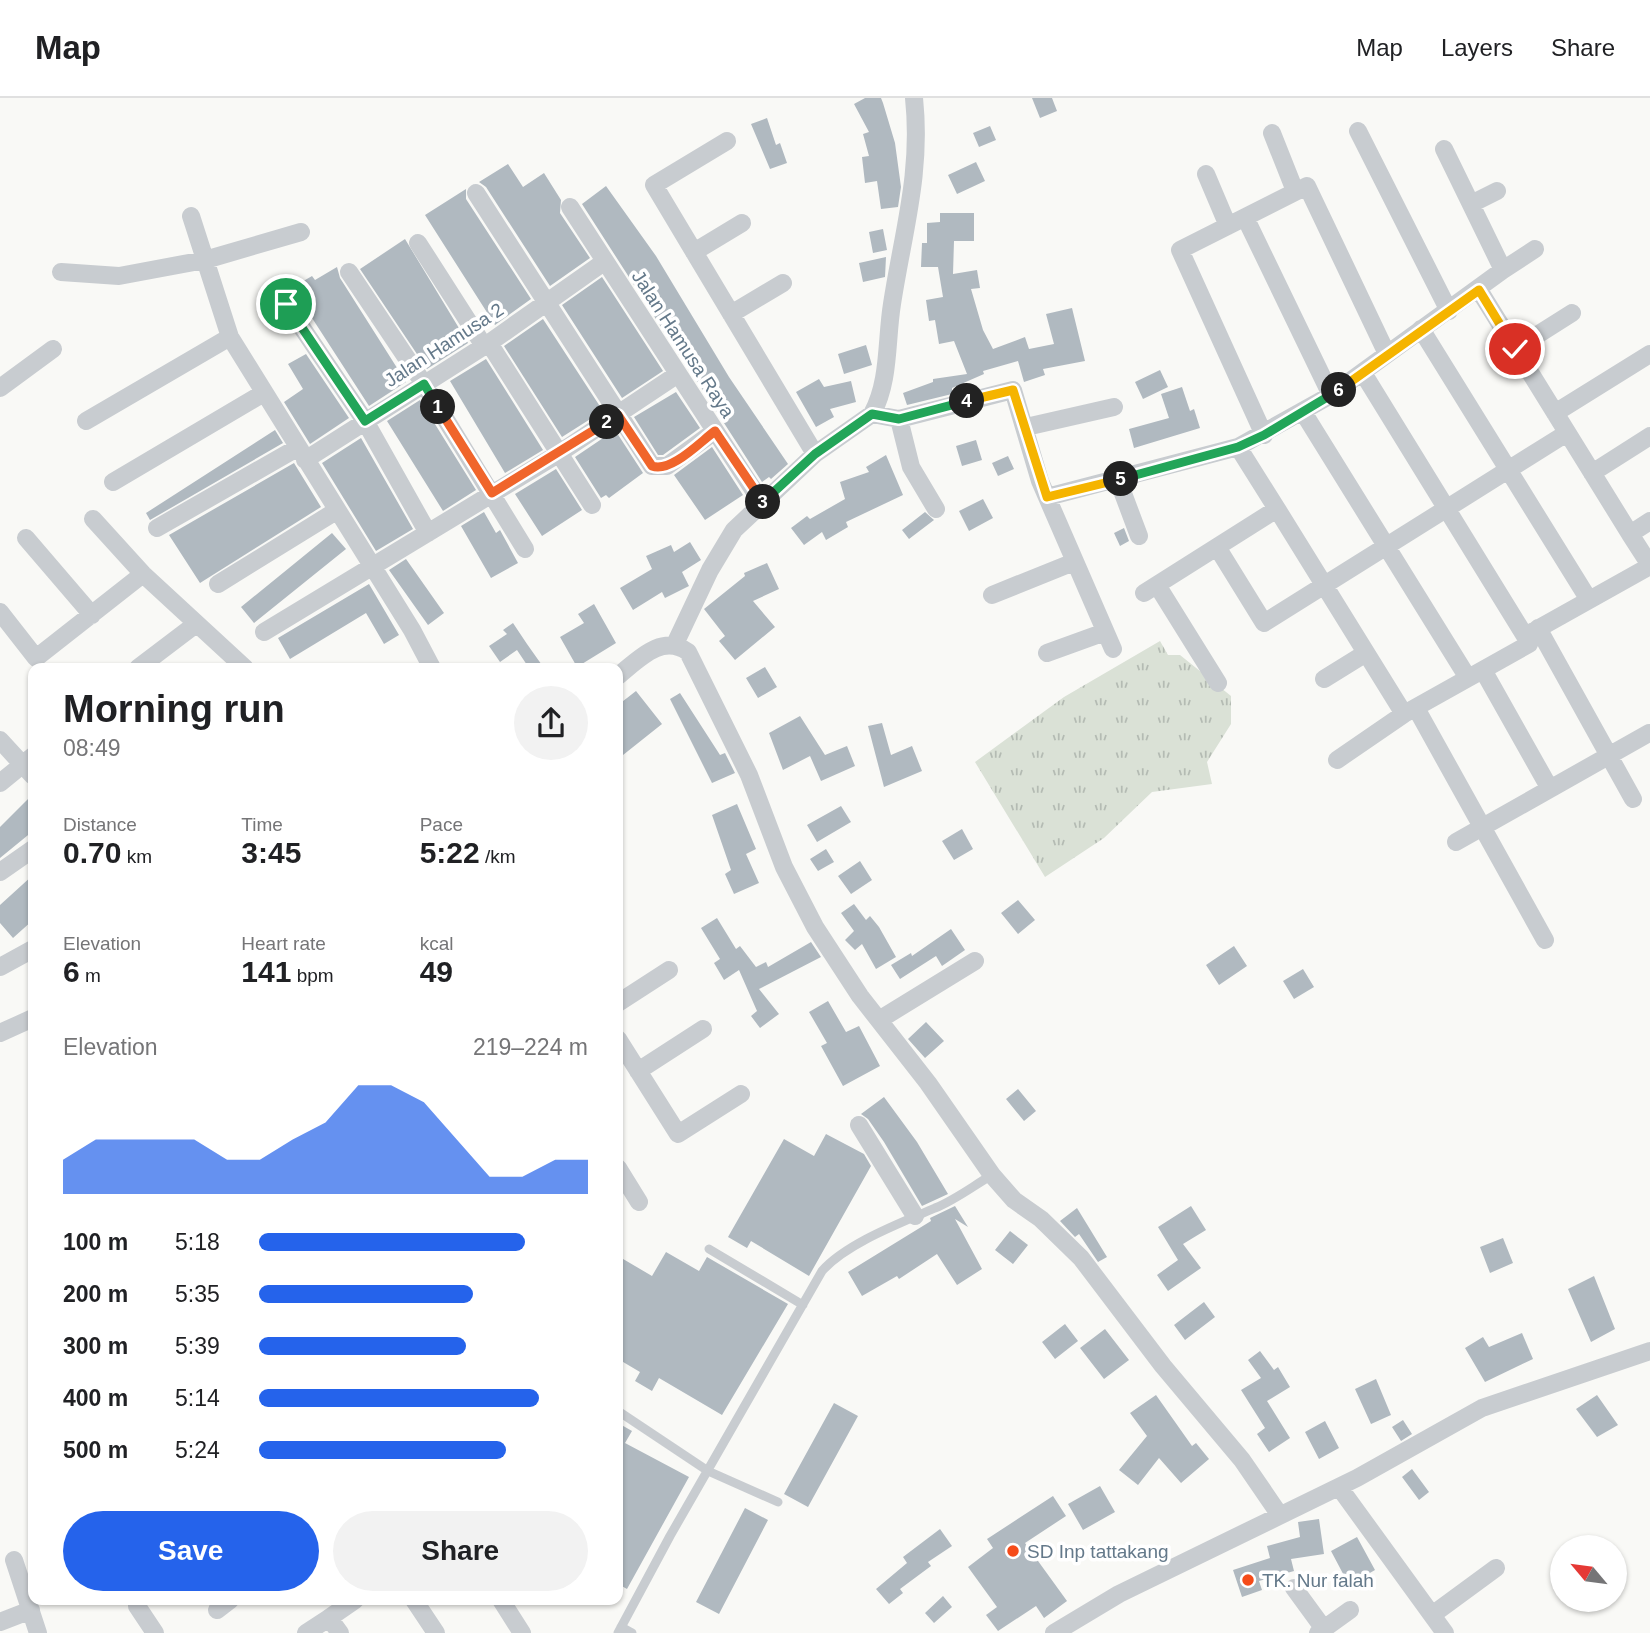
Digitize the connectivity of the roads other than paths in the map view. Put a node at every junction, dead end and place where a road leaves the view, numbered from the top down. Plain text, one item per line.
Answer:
1 (914, 98) edge
2 (1358, 131) dead end
3 (1272, 133) dead end
4 (727, 141) dead end
5 (1444, 149) dead end
6 (1206, 174) dead end
7 (1295, 191) junction
8 (1497, 191) dead end
9 (476, 193) dead end
10 (1471, 204) junction
11 (570, 207) dead end
12 (191, 216) dead end
13 (1245, 217) junction
14 (742, 223) dead end
15 (1228, 226) junction
16 (301, 232) dead end
17 (418, 243) dead end
18 (1535, 249) dead end
19 (694, 252) junction
20 (205, 260) junction
21 (604, 262) junction
22 (1503, 270) junction
23 (349, 271) dead end
24 (61, 272) dead end
25 (783, 283) dead end
26 (1479, 290) junction
27 (545, 301) junction
28 (286, 304) dead end
29 (1450, 311) junction
30 (1572, 313) dead end
31 (731, 314) junction
32 (1421, 329) junction
33 (230, 337) junction
34 (486, 345) junction
35 (53, 349) dead end
36 (1515, 349) junction
37 (1387, 354) junction
38 (1650, 354) edge
39 (1363, 373) junction
40 (678, 374) junction
41 (424, 384) junction
42 (0, 388) edge
43 (262, 394) junction
44 (1331, 395) junction
45 (1114, 407) dead end
46 (1303, 412) junction
47 (1555, 413) junction
48 (872, 414) junction
49 (618, 415) junction
50 (899, 419) junction
51 (365, 421) junction
52 (86, 422) dead end
53 (1026, 427) junction
54 (715, 431) junction
55 (1567, 433) junction
56 (1264, 435) junction
57 (1650, 436) edge
58 (1238, 447) junction
59 (301, 454) junction
60 (558, 454) junction
61 (815, 454) junction
62 (1508, 470) junction
63 (1592, 473) junction
64 (1118, 480) junction
65 (113, 482) dead end
66 (492, 493) junction
67 (1047, 497) junction
68 (762, 503) junction
69 (592, 505) dead end
70 (1447, 508) junction
71 (936, 509) dead end
72 (1277, 509) junction
73 (336, 511) junction
74 (93, 519) dead end
75 (1650, 521) edge
76 (157, 528) dead end
77 (428, 533) junction
78 (1630, 534) junction
79 (1139, 536) dead end
80 (26, 538) dead end
81 (1217, 547) junction
82 (1386, 547) junction
83 (525, 548) dead end
84 (1074, 562) junction
85 (1650, 565) edge
86 (373, 567) junction
87 (144, 574) junction
88 (218, 584) dead end
89 (1324, 586) junction
90 (992, 595) dead end
91 (1589, 600) junction
92 (0, 612) edge
93 (92, 615) junction
94 (196, 624) junction
95 (264, 632) dead end
96 (1105, 632) junction
97 (1531, 632) junction
98 (675, 645) junction
99 (1113, 649) dead end
100 (1047, 653) dead end
101 (1366, 653) junction
102 (40, 663) edge
103 (145, 663) edge
104 (239, 663) edge
105 (429, 663) edge
106 (623, 672) edge
107 (1476, 674) junction
108 (1324, 679) dead end
109 (1218, 683) dead end
110 (1410, 711) junction
111 (1649, 733) edge
112 (0, 740) edge
113 (1609, 756) junction
114 (1337, 760) dead end
115 (28, 764) edge
116 (28, 767) edge
117 (0, 783) edge
118 (1550, 789) junction
119 (1633, 799) dead end
120 (1482, 827) junction
121 (1456, 842) dead end
122 (28, 852) edge
123 (0, 872) edge
124 (1545, 940) dead end
125 (28, 952) edge
126 (975, 961) dead end
127 (0, 967) edge
128 (669, 970) dead end
129 (623, 1000) edge
130 (28, 1020) edge
131 (879, 1020) junction
132 (703, 1029) dead end
133 (0, 1033) edge
134 (623, 1047) edge
135 (638, 1071) junction
136 (740, 1094) dead end
137 (859, 1125) dead end
138 (992, 1175) junction
139 (623, 1176) edge
140 (639, 1202) dead end
141 (915, 1216) junction
142 (709, 1249) dead end
143 (803, 1305) junction
144 (1650, 1351) edge
145 (623, 1414) edge
146 (708, 1471) junction
147 (1339, 1487) junction
148 (778, 1502) dead end
149 (1279, 1514) junction
150 (14, 1560) dead end
151 (1496, 1568) dead end
152 (1294, 1588) dead end
153 (28, 1602) edge
154 (29, 1605) edge
155 (348, 1605) edge
156 (417, 1605) edge
157 (504, 1605) edge
158 (137, 1606) dead end
159 (1350, 1610) dead end
160 (31, 1611) junction
161 (329, 1618) junction
162 (0, 1622) edge
163 (1438, 1627) edge
164 (620, 1630) edge
165 (1321, 1631) edge
166 (38, 1633) edge
167 (155, 1633) edge
168 (306, 1633) edge
169 (340, 1633) edge
170 (436, 1633) edge
171 (522, 1633) edge
172 (632, 1633) edge
173 (1054, 1633) edge

1 - 48 street
2 - 29 street
3 - 7 street
4 - 19 street
5 - 10 street
6 - 15 street
7 - 13 street
7 - 37 street
8 - 10 street
9 - 27 street
10 - 22 street
11 - 21 street, Jalan Hamusa Raya
12 - 20 street
13 - 15 street
13 - 44 street
14 - 19 street
15 - 56 street
16 - 20 street
17 - 34 street
18 - 22 street
19 - 31 street
20 - 24 street
20 - 33 street
21 - 27 street, Jalan Hamusa 2
21 - 40 street, Jalan Hamusa Raya
22 - 26 street
23 - 41 street
25 - 31 street
26 - 29 street
26 - 36 street
27 - 34 street, Jalan Hamusa 2
27 - 49 street
28 - 51 street
29 - 32 street
30 - 36 street
31 - 61 street
32 - 37 street
32 - 62 street
33 - 43 street
33 - 52 street
34 - 41 street, Jalan Hamusa 2
34 - 60 street
35 - 42 street
36 - 47 street
37 - 39 street
38 - 47 street
39 - 44 street
39 - 70 street
40 - 49 street
40 - 54 street, Jalan Hamusa Raya
41 - 51 street, Jalan Hamusa 2
41 - 66 street
43 - 59 street
43 - 65 street
44 - 46 street
45 - 53 street
46 - 56 street
46 - 82 street
47 - 55 street
48 - 50 street
48 - 61 street
49 - 54 street
49 - 60 street
50 - 53 street
50 - 71 street
51 - 59 street, Jalan Hamusa 2
51 - 77 street
53 - 67 street
54 - 68 street, Jalan Hamusa Raya
55 - 62 street
55 - 63 street
56 - 58 street
57 - 63 street
58 - 64 street
58 - 72 street
59 - 73 street
59 - 76 street, Jalan Hamusa 2
60 - 66 street
60 - 69 street
61 - 68 street
62 - 70 street
62 - 91 street
63 - 78 street
64 - 67 street
64 - 79 street
66 - 77 street
66 - 83 street
67 - 84 street
68 - 98 street
70 - 82 street
70 - 97 street
72 - 81 street
72 - 89 street
73 - 86 street
73 - 88 street
74 - 87 street
75 - 78 street
77 - 86 street
78 - 85 street
80 - 93 street
81 - 89 street
81 - 109 street
82 - 89 street
82 - 107 street
84 - 90 street
84 - 96 street
85 - 91 street
86 - 95 street
86 - 105 street
87 - 93 street
87 - 94 street
89 - 101 street
91 - 97 street
92 - 102 street
93 - 102 street
94 - 103 street
94 - 104 street
96 - 99 street
96 - 100 street
97 - 107 street
97 - 113 street
98 - 106 street
98 - 131 street
101 - 108 street
101 - 110 street
107 - 110 street
107 - 118 street
110 - 114 street
110 - 120 street
111 - 113 street
112 - 115 street
113 - 118 street
113 - 119 street
116 - 117 street
118 - 120 street
120 - 121 street
120 - 124 street
122 - 123 street
125 - 127 street
126 - 131 street
128 - 129 street
130 - 133 street
131 - 138 street
132 - 135 street
134 - 135 street
135 - 136 street
137 - 141 street
138 - 141 lane
138 - 149 street
139 - 140 street
141 - 143 lane
142 - 143 lane
143 - 146 lane
144 - 147 street
145 - 146 lane
146 - 148 lane
146 - 164 lane
147 - 149 street
147 - 163 street
149 - 173 street
150 - 153 street
151 - 163 street
152 - 165 street
154 - 160 street
155 - 161 street
156 - 170 street
157 - 171 street
158 - 167 street
159 - 165 street
160 - 162 street
160 - 166 street
161 - 168 street
161 - 169 street
164 - 172 lane

